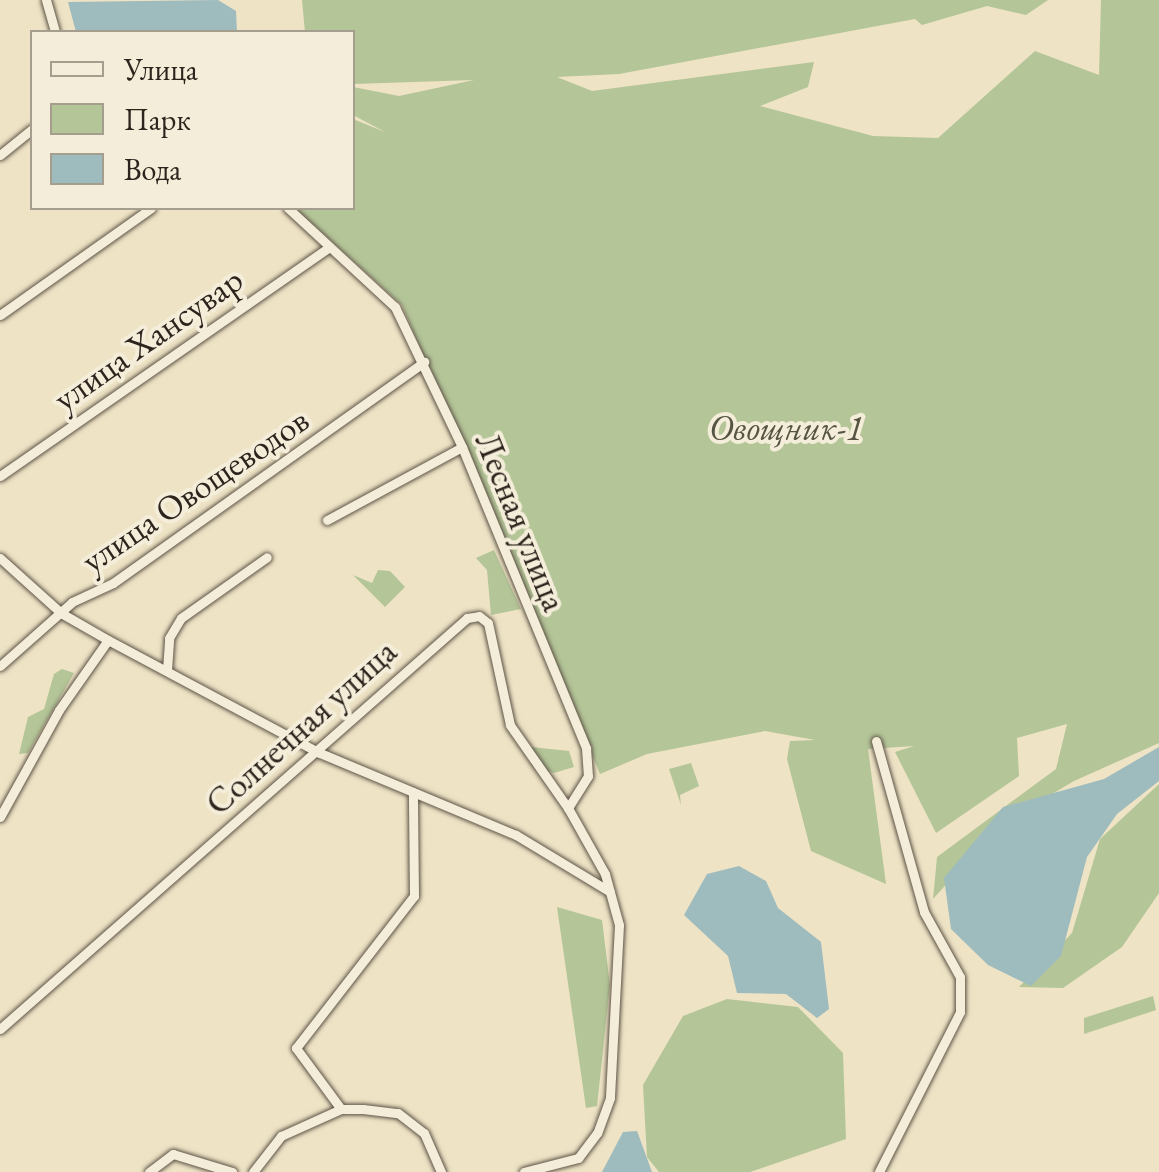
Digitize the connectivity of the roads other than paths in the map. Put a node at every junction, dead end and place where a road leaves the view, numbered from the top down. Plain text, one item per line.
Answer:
1 (46, 0) edge
2 (54, 30) edge
3 (30, 131) edge
4 (0, 155) edge
5 (148, 210) edge
6 (290, 210) edge
7 (328, 248) junction
8 (0, 315) edge
9 (424, 362) junction
10 (462, 446) junction
11 (0, 476) edge
12 (327, 520) dead end
13 (267, 557) dead end
14 (0, 558) edge
15 (61, 613) junction
16 (108, 640) junction
17 (0, 666) edge
18 (168, 670) junction
19 (876, 741) dead end
20 (320, 753) junction
21 (412, 792) junction
22 (568, 808) junction
23 (0, 817) edge
24 (608, 891) junction
25 (0, 1028) edge
26 (341, 1109) junction
27 (149, 1172) edge
28 (232, 1172) edge
29 (254, 1172) edge
30 (441, 1172) edge
31 (524, 1172) edge
32 (879, 1172) edge

1 - 2 street
3 - 4 street
5 - 8 street
6 - 7 street, Лесная улица
7 - 9 street, Лесная улица
7 - 11 street, улица Хансувар
9 - 10 street, Лесная улица
9 - 15 street, улица Овощеводов
10 - 12 street
10 - 22 street, Лесная улица
13 - 18 street
14 - 15 street
15 - 16 street
15 - 17 street, улица Овощеводов
16 - 18 street
16 - 23 street
18 - 20 street
19 - 32 street
20 - 21 street
20 - 22 street, Солнечная улица
20 - 25 street, Солнечная улица
21 - 24 street
21 - 26 street
22 - 24 street
24 - 31 street
26 - 29 street
26 - 30 street
27 - 28 street

